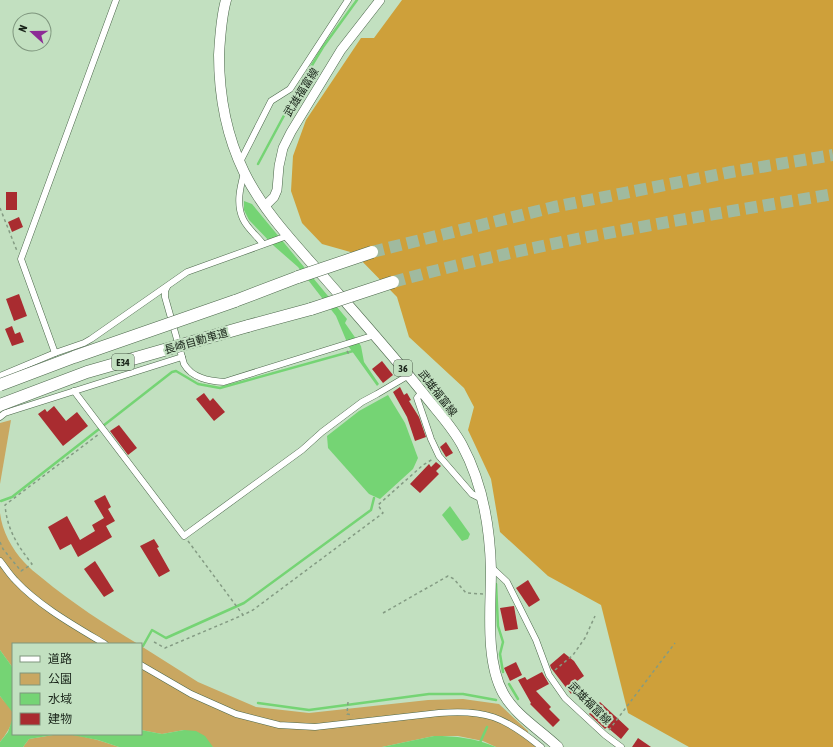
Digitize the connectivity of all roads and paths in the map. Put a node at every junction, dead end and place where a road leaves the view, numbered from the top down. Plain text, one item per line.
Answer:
1 (116, 0) edge
2 (226, 0) edge
3 (348, 0) edge
4 (380, 0) edge
5 (240, 162) junction
6 (244, 173) junction
7 (265, 206) junction
8 (0, 208) edge
9 (285, 237) junction
10 (265, 243) junction
11 (372, 252) tunnel mouth
12 (20, 259) junction
13 (393, 282) tunnel mouth
14 (167, 287) junction
15 (375, 335) junction
16 (344, 347) junction
17 (55, 353) junction
18 (350, 356) dead end
19 (182, 357) junction
20 (409, 375) junction
21 (0, 376) edge
22 (0, 385) edge
23 (74, 391) junction
24 (422, 392) junction
25 (0, 405) edge
26 (0, 417) edge
27 (103, 430) junction
28 (439, 456) junction
29 (482, 499) junction
30 (184, 536) junction
31 (0, 542) edge
32 (0, 561) edge
33 (491, 567) junction
34 (490, 595) junction
35 (382, 613) dead end
36 (243, 615) junction
37 (594, 616) dead end
38 (154, 642) dead end
39 (103, 643) edge
40 (675, 643) dead end
41 (142, 666) edge
42 (549, 675) junction
43 (348, 702) dead end
44 (348, 707) dead end
45 (605, 735) junction
46 (541, 747) edge
47 (558, 747) edge
48 (621, 747) edge

1 - 12 street
2 - 5 main road, 武雄福富線 / 36
3 - 5 street
4 - 7 street, 武雄福富線
5 - 6 main road, 武雄福富線 / 36
6 - 7 main road, 武雄福富線 / 36
6 - 10 street
7 - 9 main road, 武雄福富線 / 36
8 - 12 path
9 - 10 street
9 - 15 main road, 武雄福富線 / 36
10 - 14 street
11 - 22 highway, E34, bridge
12 - 17 street
13 - 25 highway, 長崎自動車道 / E34, bridge
14 - 17 street
14 - 19 street
15 - 16 street
15 - 20 main road, 武雄福富線 / 36
16 - 18 path
16 - 19 street
17 - 21 street
19 - 23 street
20 - 24 main road, 武雄福富線 / 36
20 - 30 street
23 - 26 street
23 - 27 street
24 - 28 street
24 - 29 main road, 武雄福富線 / 36
27 - 30 street
27 - 31 path
28 - 29 street
28 - 36 path
29 - 33 main road, 武雄福富線 / 36
30 - 36 path
32 - 39 street
33 - 34 main road, 武雄福富線 / 36
33 - 42 street, 武雄福富線
34 - 35 path
34 - 47 main road, 武雄福富線 / 36
36 - 38 path
37 - 42 path
40 - 45 path
41 - 46 street
42 - 45 street, 武雄福富線
43 - 44 path
45 - 48 street, 武雄福富線

